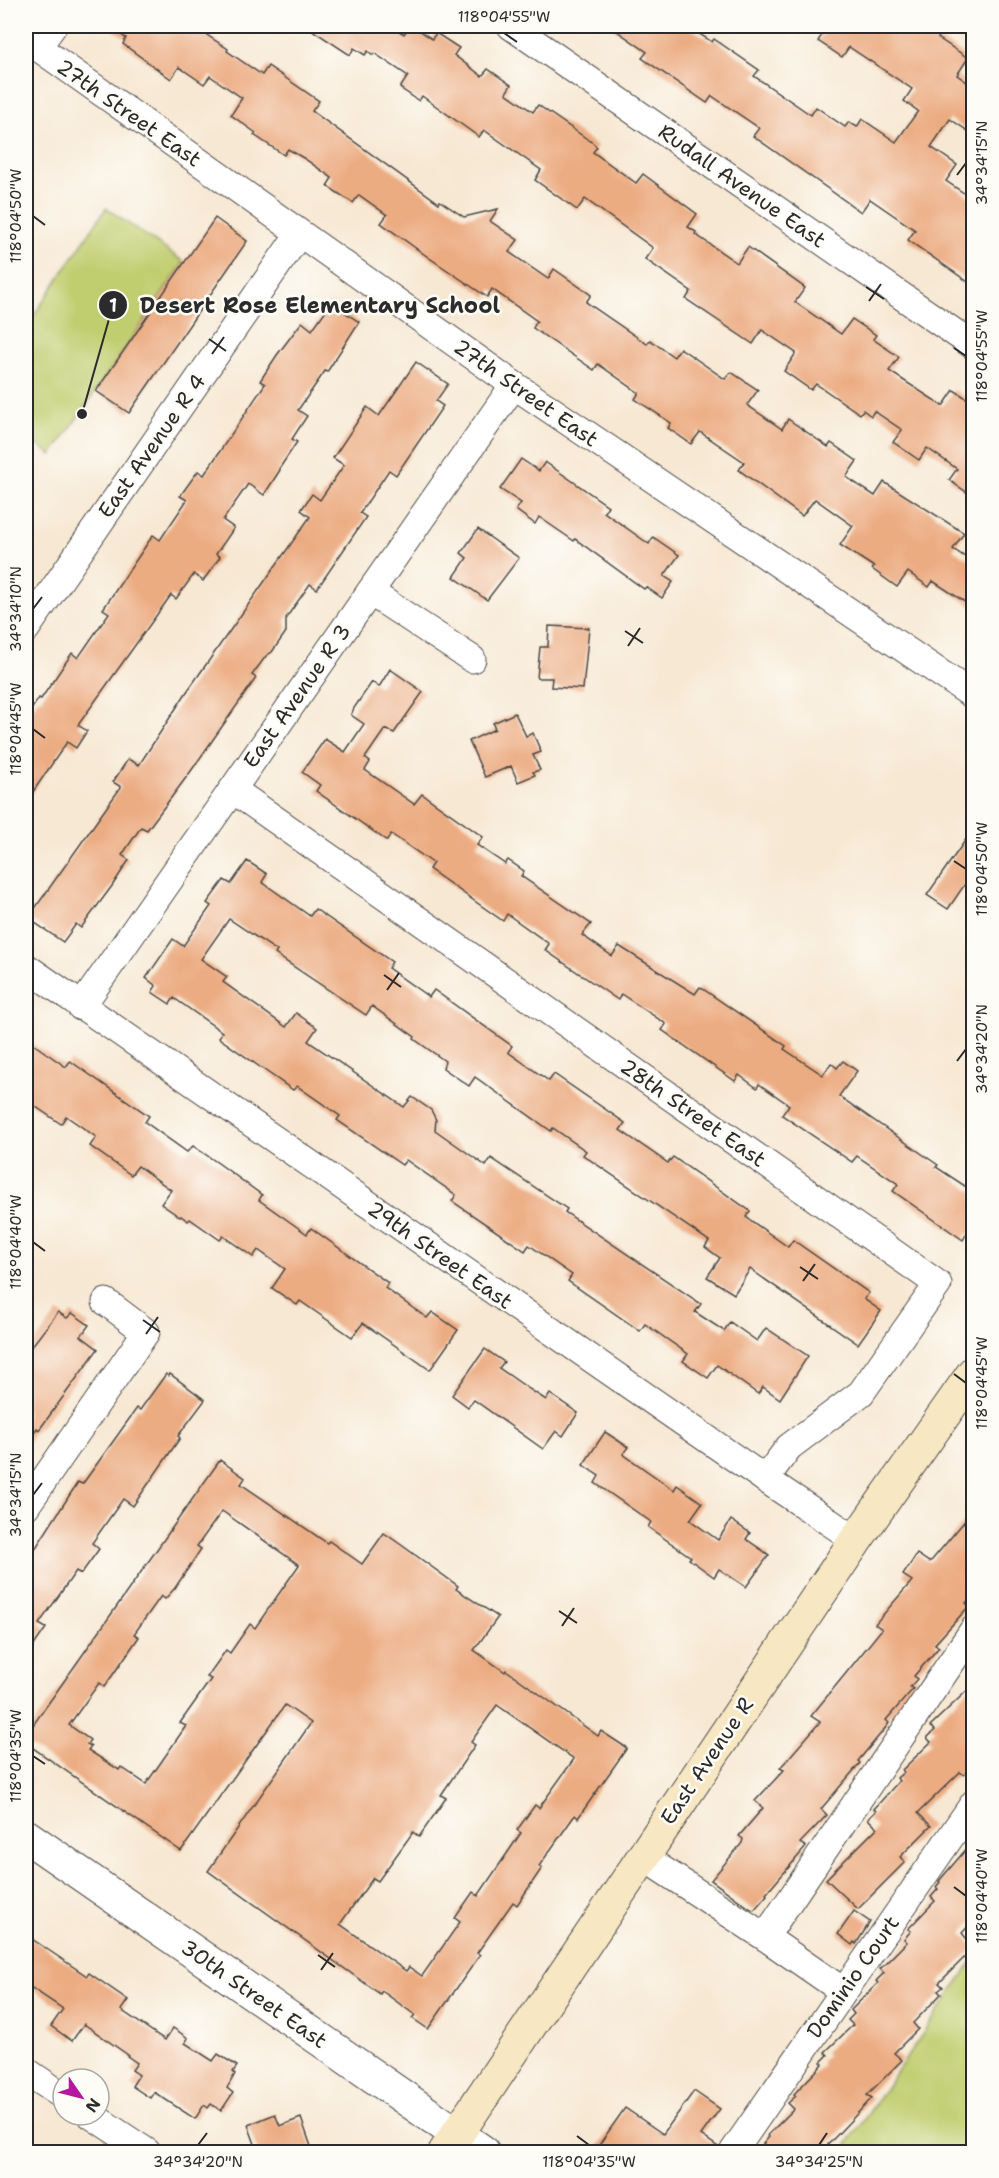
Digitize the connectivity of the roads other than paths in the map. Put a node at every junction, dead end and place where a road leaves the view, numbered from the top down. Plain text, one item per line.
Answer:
1 (53, 26) edge
2 (511, 26) edge
3 (31, 44) edge
4 (299, 234) junction
5 (974, 346) edge
6 (513, 385) junction
7 (370, 592) junction
8 (26, 629) edge
9 (472, 659) dead end
10 (974, 696) edge
11 (233, 789) junction
12 (26, 967) edge
13 (81, 1007) junction
14 (106, 1302) dead end
15 (974, 1372) edge
16 (765, 1479) junction
17 (26, 1506) edge
18 (856, 1540) junction
19 (974, 1629) edge
20 (974, 1803) edge
21 (26, 1836) edge
22 (643, 1857) junction
23 (765, 1938) junction
24 (843, 1991) junction
25 (26, 2071) edge
26 (51, 2088) edge
27 (109, 2127) edge
28 (451, 2144) edge
29 (147, 2152) edge
30 (483, 2152) edge
31 (733, 2152) edge

1 - 3 street
2 - 5 street, Rudall Avenue East
3 - 4 street, 27th Street East
4 - 6 street, 27th Street East
4 - 8 street, East Avenue R 4
6 - 7 street, East Avenue R 3
6 - 10 street, 27th Street East
7 - 9 street
7 - 11 street, East Avenue R 3
11 - 13 street, East Avenue R 3
11 - 16 street, 28th Street East
12 - 13 street, 29th Street East
13 - 16 street, 29th Street East
14 - 17 street
15 - 18 main road, East Avenue R
16 - 18 street, 29th Street East
18 - 22 main road, East Avenue R
19 - 23 street
20 - 24 street, Dominio Court
21 - 28 street, 30th Street East
22 - 23 street
22 - 28 main road, East Avenue R
23 - 24 street
24 - 31 street, Dominio Court
25 - 26 street
27 - 29 street
28 - 30 street, 30th Street East

